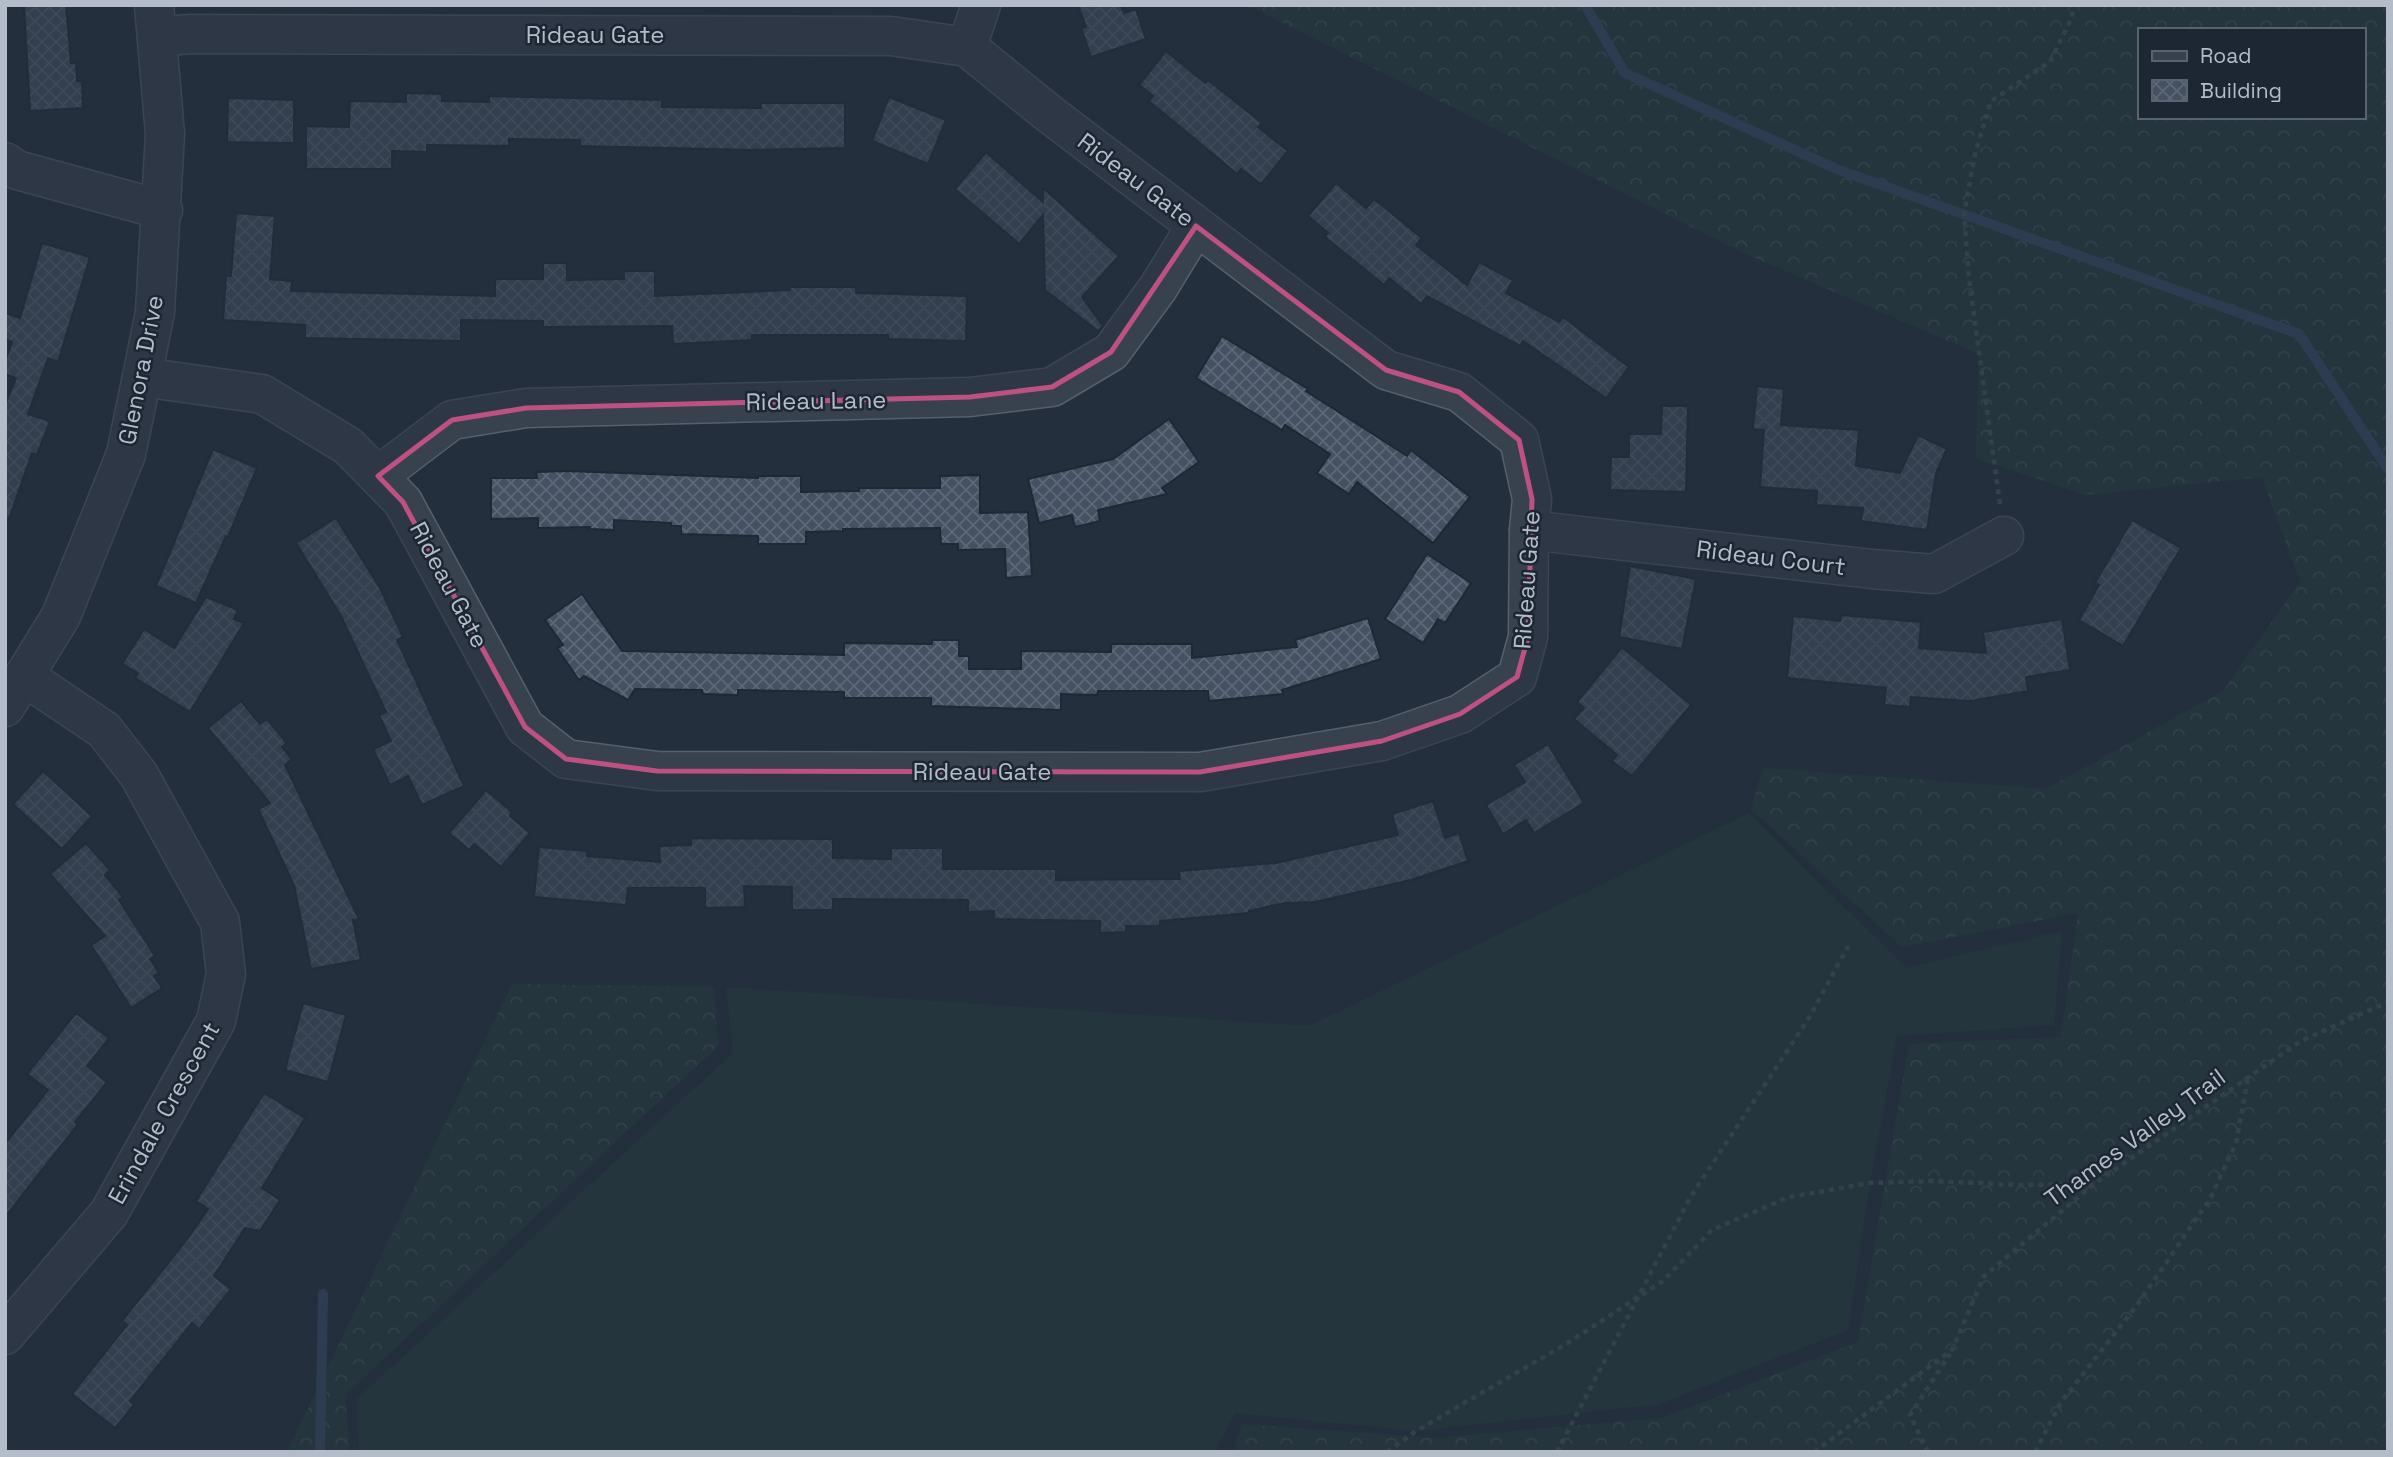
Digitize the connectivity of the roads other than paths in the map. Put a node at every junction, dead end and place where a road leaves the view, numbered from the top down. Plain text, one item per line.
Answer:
1 (981, 5) edge
2 (156, 21) edge
3 (967, 47) junction
4 (5, 162) edge
5 (163, 210) junction
6 (1196, 226) junction
7 (142, 377) junction
8 (378, 475) junction
9 (1528, 530) junction
10 (2004, 536) road end
11 (15, 692) edge
12 (5, 1335) edge

1 - 3 street
2 - 3 street, Rideau Gate
2 - 5 street, Glenora Drive
3 - 6 street, Rideau Gate
4 - 5 street
5 - 7 street, Glenora Drive
6 - 8 street, Rideau Lane
6 - 9 street, Rideau Gate
7 - 8 street, Rideau Gate
7 - 11 street, Glenora Drive
8 - 9 street, Rideau Gate
9 - 10 street, Rideau Court
11 - 12 street, Erindale Crescent

